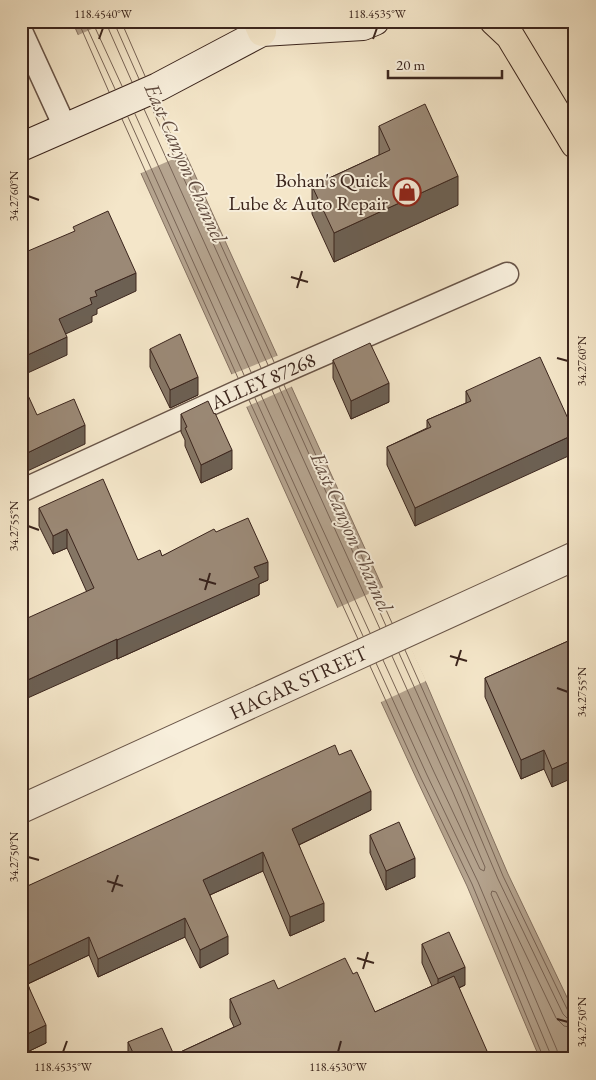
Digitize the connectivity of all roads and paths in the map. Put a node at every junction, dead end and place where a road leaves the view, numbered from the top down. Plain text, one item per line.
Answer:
1 (375, 21) edge
2 (494, 21) edge
3 (266, 25) edge
4 (24, 30) edge
5 (65, 128) junction
6 (575, 144) edge
7 (21, 148) edge
8 (507, 274) dead end
9 (21, 491) edge
10 (575, 556) edge
11 (21, 809) edge

1 - 3 street
2 - 6 highway
3 - 5 street
4 - 5 lane
5 - 7 street
8 - 9 lane, ALLEY 87268
10 - 11 street, HAGAR STREET

